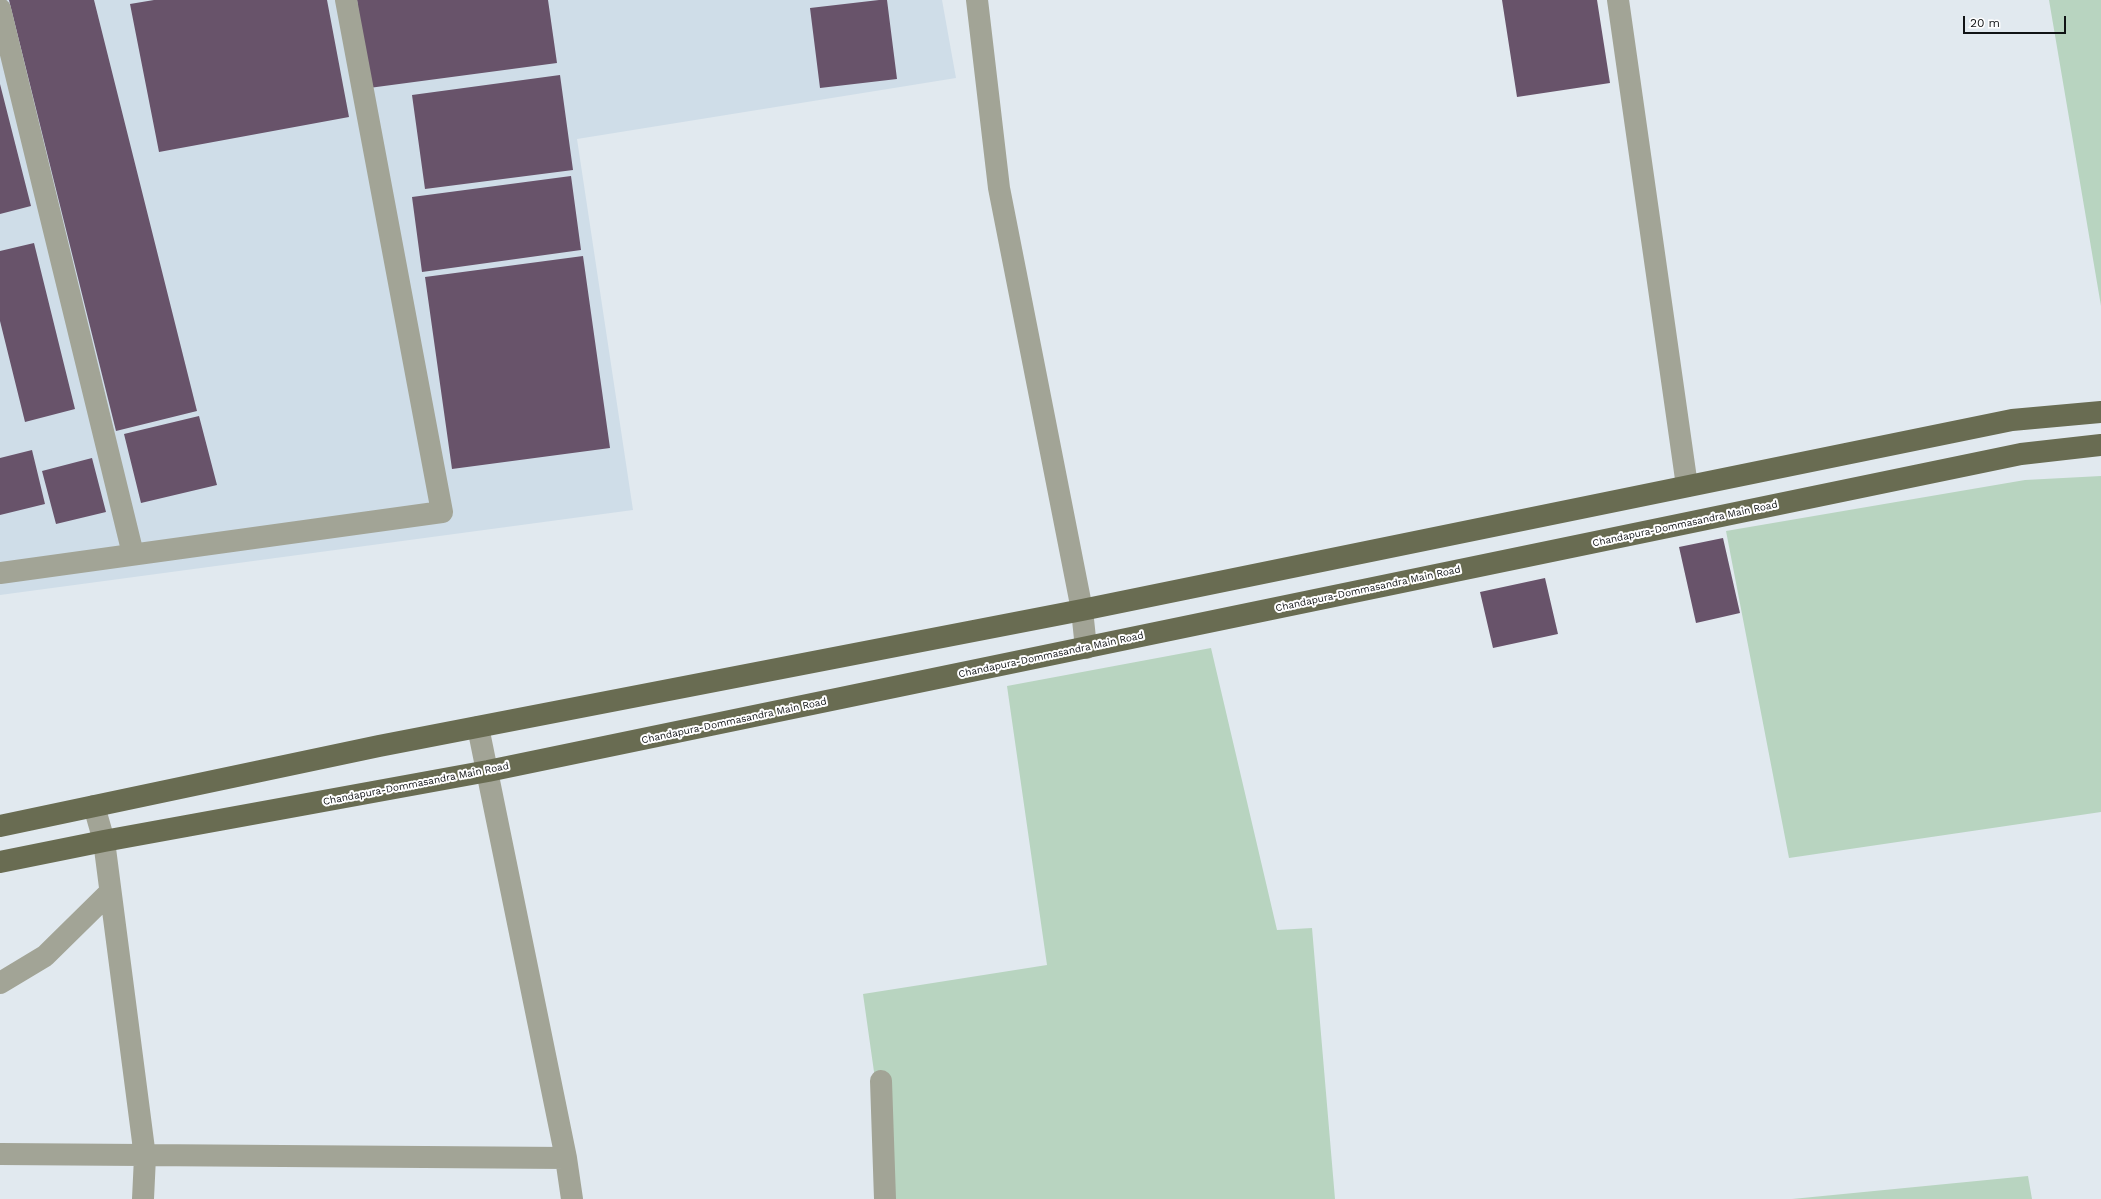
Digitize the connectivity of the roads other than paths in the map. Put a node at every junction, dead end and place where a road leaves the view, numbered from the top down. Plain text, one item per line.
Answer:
1 (346, 0) edge
2 (978, 0) edge
3 (1618, 0) edge
4 (0, 9) edge
5 (2101, 412) edge
6 (2101, 445) edge
7 (1687, 486) junction
8 (133, 554) junction
9 (0, 573) edge
10 (1082, 610) junction
11 (1086, 648) junction
12 (478, 727) junction
13 (488, 771) junction
14 (94, 806) junction
15 (0, 826) edge
16 (104, 841) junction
17 (0, 862) edge
18 (110, 892) junction
19 (0, 983) edge
20 (882, 1081) dead end
21 (0, 1154) edge
22 (144, 1155) junction
23 (566, 1158) junction
24 (143, 1199) edge
25 (572, 1199) edge
26 (885, 1199) edge

1 - 8 street
2 - 10 street
3 - 7 street
4 - 8 street
5 - 7 main road
6 - 11 main road, Chandapura-Dommasandra Main Road
7 - 10 main road
8 - 9 street
10 - 11 street
10 - 12 main road
11 - 13 main road, Chandapura-Dommasandra Main Road
12 - 13 street
12 - 14 main road
13 - 16 main road, Chandapura-Dommasandra Main Road
13 - 23 street
14 - 15 main road
14 - 16 street
16 - 17 main road, Chandapura-Dommasandra Main Road
16 - 18 street
18 - 19 street
18 - 22 street
20 - 26 street
21 - 22 street
22 - 23 street
22 - 24 street
23 - 25 street

